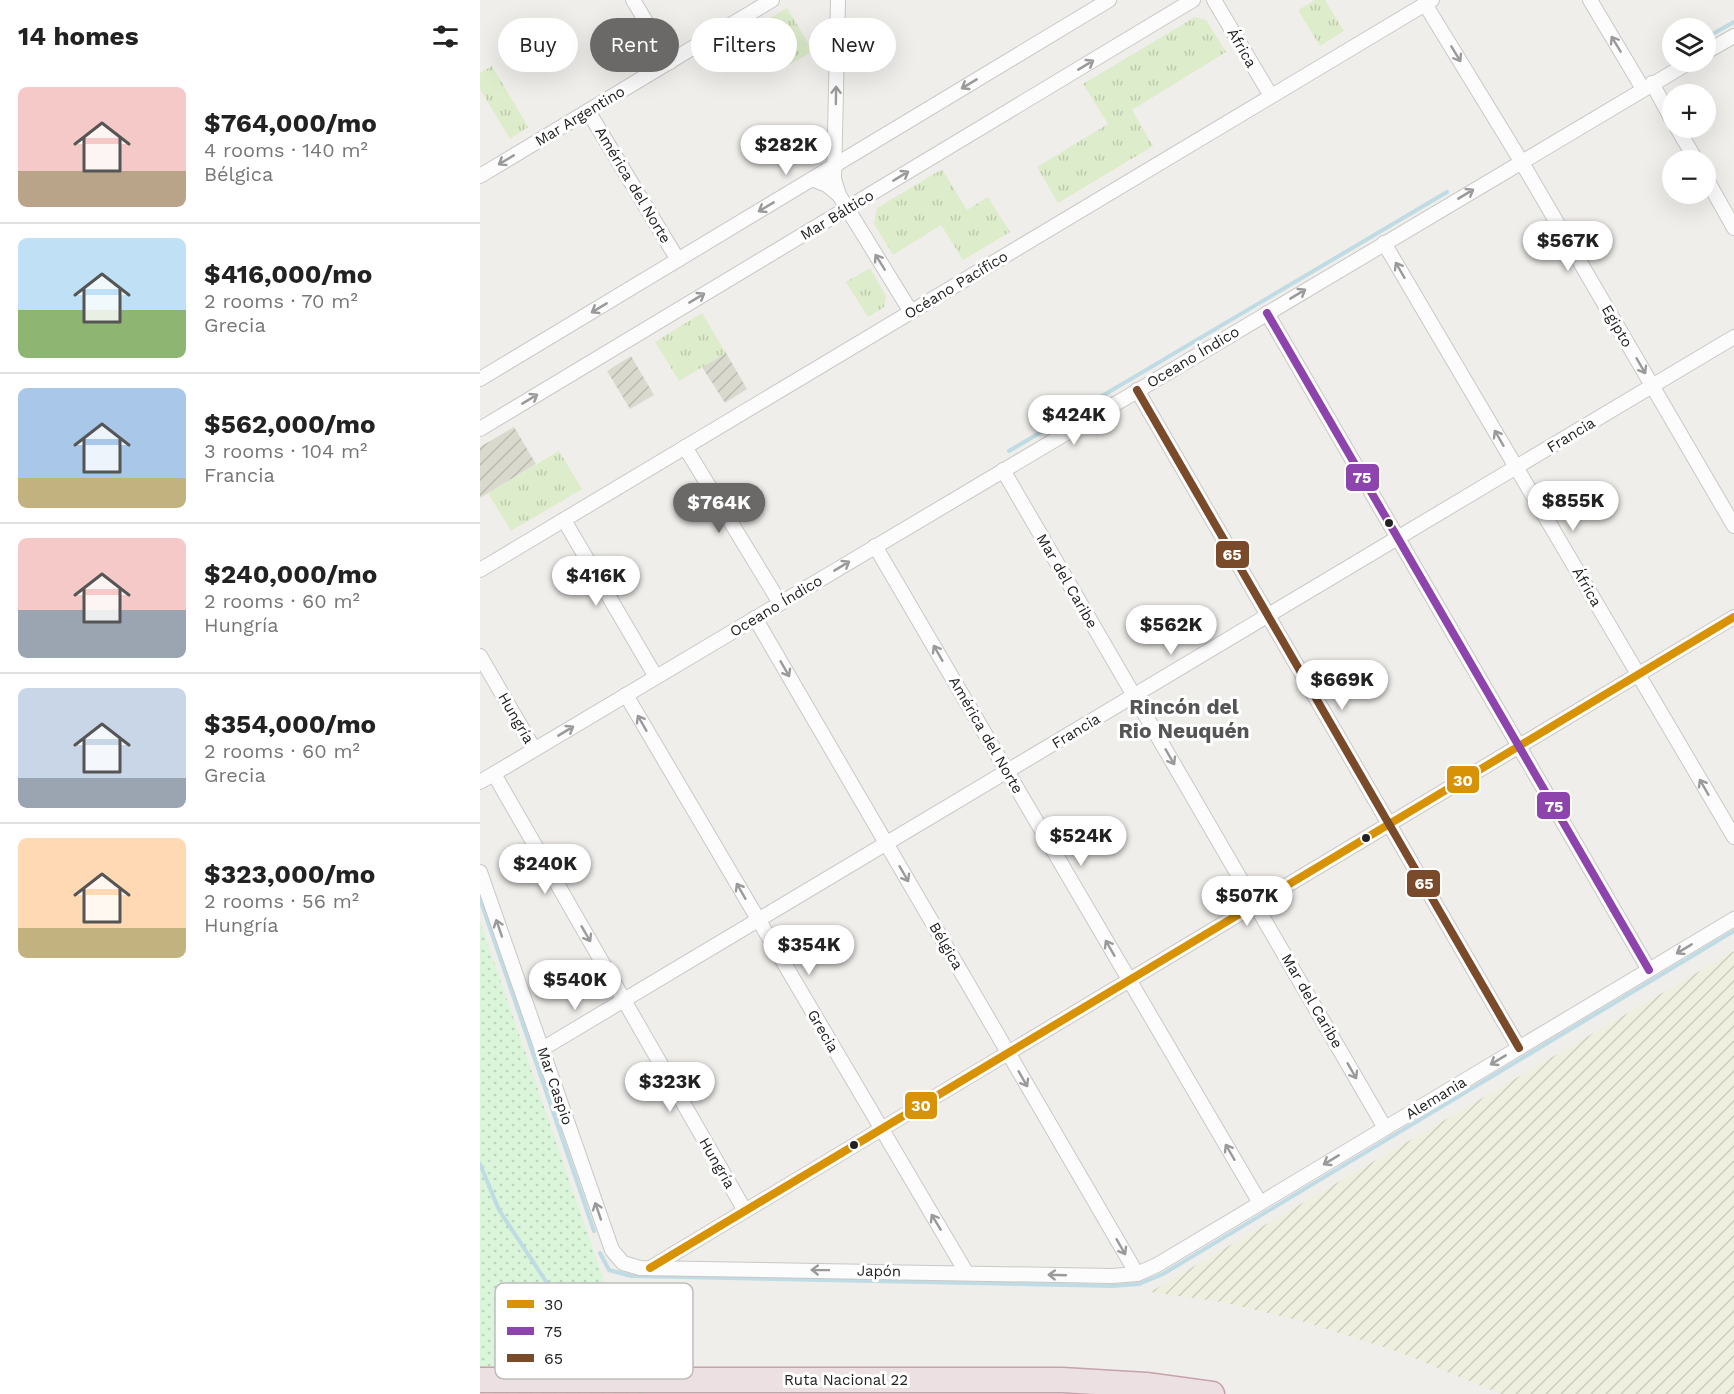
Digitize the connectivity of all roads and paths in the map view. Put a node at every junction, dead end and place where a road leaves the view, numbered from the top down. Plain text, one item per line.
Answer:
1 (633, 0) edge
2 (772, 0) edge
3 (838, 0) edge
4 (1109, 0) edge
5 (1193, 0) edge
6 (1214, 0) edge
7 (1590, 0) edge
8 (1429, 2) edge
9 (644, 18) edge
10 (1734, 36) edge
11 (1716, 46) edge
12 (679, 57) edge
13 (653, 72) edge
14 (1672, 72) edge
15 (1647, 86) junction
16 (1271, 96) junction
17 (1662, 106) edge
18 (588, 111) junction
19 (1521, 161) junction
20 (834, 166) junction
21 (480, 176) edge
22 (812, 179) junction
23 (838, 195) junction
24 (1716, 196) edge
25 (847, 209) junction
26 (1734, 228) edge
27 (1384, 243) junction
28 (678, 260) junction
29 (911, 312) junction
30 (1268, 313) junction
31 (1734, 338) edge
32 (480, 380) edge
33 (1653, 386) junction
34 (1137, 390) junction
35 (480, 429) edge
36 (685, 447) junction
37 (1516, 468) junction
38 (1003, 470) junction
39 (564, 520) junction
40 (1734, 526) edge
41 (1398, 538) junction
42 (875, 546) junction
43 (480, 570) edge
44 (780, 603) junction
45 (1268, 616) junction
46 (1734, 617) edge
47 (755, 618) junction
48 (480, 656) edge
49 (1638, 674) junction
50 (656, 677) junction
51 (626, 695) junction
52 (1134, 696) junction
53 (1519, 746) junction
54 (534, 750) junction
55 (1007, 772) junction
56 (494, 774) junction
57 (480, 782) edge
58 (1389, 824) junction
59 (1734, 837) edge
60 (887, 844) junction
61 (480, 872) edge
62 (1255, 903) junction
63 (1734, 919) edge
64 (758, 921) junction
65 (1650, 970) junction
66 (1129, 979) junction
67 (624, 1001) junction
68 (1519, 1048) junction
69 (542, 1049) junction
70 (1007, 1052) junction
71 (880, 1128) junction
72 (1385, 1128) junction
73 (1260, 1203) junction
74 (744, 1209) junction
75 (623, 1263) joint
76 (650, 1268) junction
77 (966, 1272) junction
78 (1137, 1274) junction
79 (480, 1380) edge
80 (1212, 1394) edge

1 - 9 street
2 - 12 street, Mar Argentino
20 -> 3 street
4 -> 20 street
25 -> 5 street, Mar Báltico
6 - 16 street, África
15 -> 7 street
8 - 16 street, Océano Pacífico
8 -> 19 street, Egipto
10 - 11 street
13 - 18 street, Mar Argentino
14 - 15 street, Oceano Índico
15 - 17 street
15 - 19 street, Oceano Índico
16 - 29 street, Océano Pacífico
18 -> 21 street, Mar Argentino
18 - 28 street, América del Norte
27 -> 19 street, Oceano Índico
19 -> 33 street, Egipto
20 - 22 street
20 - 23 street
22 - 23 street
22 -> 28 street
23 - 25 street
24 - 26 street
29 -> 25 street
35 -> 25 street, Mar Báltico
30 -> 27 street, Oceano Índico
37 -> 27 street, África
28 -> 32 street
29 - 36 street, Océano Pacífico
30 - 34 street, Oceano Índico
30 - 41 street
31 - 33 street, Francia
33 - 37 street, Francia
33 - 40 street, Egipto
34 - 38 street, Oceano Índico
34 - 45 street
36 - 39 street, Océano Pacífico
36 - 44 street
37 - 41 street, Francia
37 - 49 street, África
38 - 42 street, Oceano Índico
38 - 52 street, Mar del Caribe
39 - 43 street, Océano Pacífico
39 - 50 street
41 - 45 street, Francia
41 - 53 street
44 -> 42 street, Oceano Índico
55 -> 42 street, América del Norte
44 - 47 street, Oceano Índico
45 - 52 street, Francia
45 - 58 street
46 - 49 street
47 - 50 street, Oceano Índico
47 -> 60 street, Bélgica
48 - 54 street, Hungría
49 - 53 street
59 -> 49 street, África
50 - 51 street, Oceano Índico
54 -> 51 street, Oceano Índico
64 -> 51 street, Grecia
52 - 55 street, Francia
52 -> 62 street, Mar del Caribe
53 - 58 street
53 - 65 street
54 - 56 street, Oceano Índico
55 - 60 street, Francia
66 -> 55 street, América del Norte
56 - 57 street, Oceano Índico
56 -> 67 street, Hungría
58 - 62 street
58 - 68 street
60 - 64 street, Francia
60 -> 70 street, Bélgica
69 -> 61 street, Mar Caspio
62 - 66 street
62 -> 72 street, Mar del Caribe
63 -> 65 street, Alemania
64 - 67 street, Francia
64 - 71 street, Grecia
65 - 68 street, Alemania
66 - 70 street
73 -> 66 street, América del Norte
67 - 69 street, Francia
67 - 74 street, Hungría
68 -> 72 street, Alemania
75 -> 69 street, Mar Caspio
70 - 71 street
70 -> 78 street, Bélgica
71 - 74 street
77 -> 71 street, Grecia
72 -> 73 street, Alemania
73 - 78 street, Alemania
74 - 76 street
75 - 76 street, Japón
77 -> 76 street, Japón
78 -> 77 street, Japón
79 - 80 highway, Ruta Nacional 22

